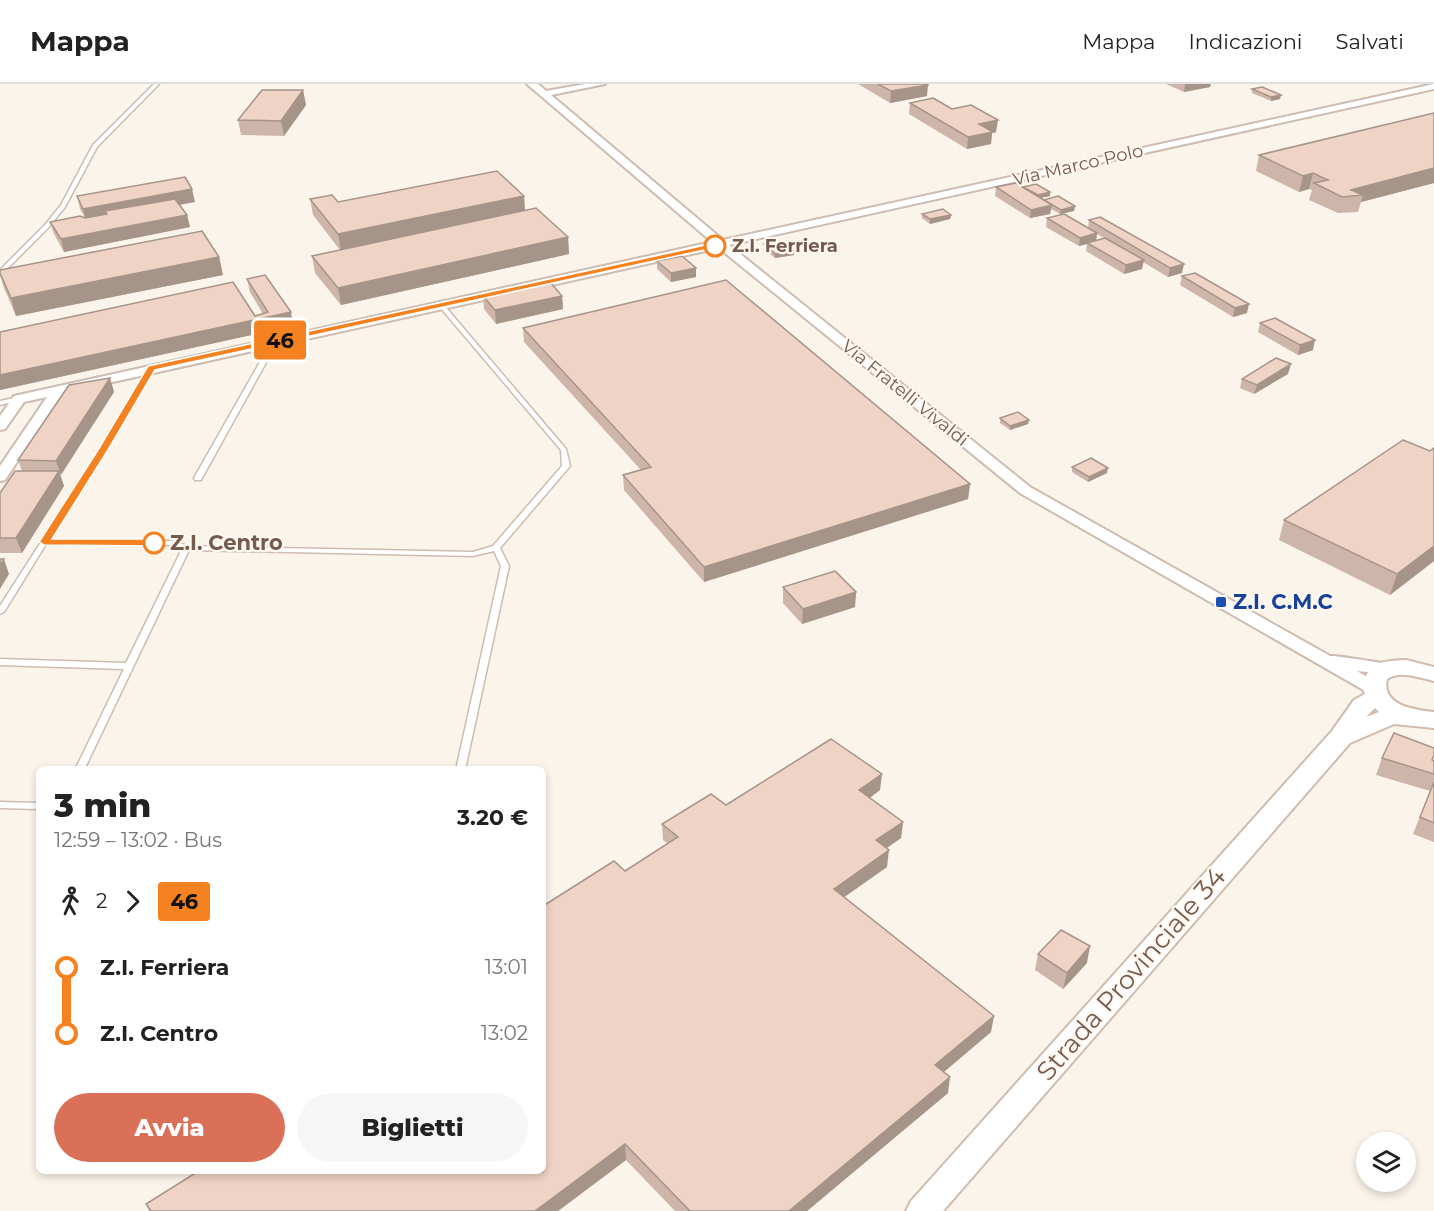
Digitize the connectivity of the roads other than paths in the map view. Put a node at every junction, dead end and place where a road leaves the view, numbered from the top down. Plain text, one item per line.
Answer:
1 (157, 84) edge
2 (532, 84) edge
3 (600, 84) edge
4 (1393, 84) edge
5 (1434, 86) edge
6 (1411, 91) junction
7 (544, 94) junction
8 (1426, 97) dead end
9 (721, 244) junction
10 (0, 273) edge
11 (441, 305) junction
12 (274, 341) junction
13 (151, 368) junction
14 (59, 389) junction
15 (19, 399) junction
16 (0, 403) edge
17 (0, 426) edge
18 (0, 477) edge
19 (198, 478) dead end
20 (44, 542) junction
21 (186, 548) junction
22 (496, 548) junction
23 (0, 612) edge
24 (1434, 657) edge
25 (0, 662) edge
26 (129, 666) junction
27 (1434, 674) edge
28 (1383, 680) junction
29 (1404, 716) junction
30 (1434, 720) edge
31 (1341, 737) junction
32 (82, 766) edge
33 (461, 766) edge
34 (0, 806) edge
35 (36, 806) edge
36 (922, 1211) edge

1 - 10 lane
2 - 7 street, Via Fratelli Vivaldi
3 - 7 street
4 - 6 street
5 - 6 street, Via Marco Polo
6 - 8 street
6 - 9 street, Via Marco Polo
7 - 9 street, Via Fratelli Vivaldi
9 - 11 street, Via Marco Polo
9 - 28 street, Via Fratelli Vivaldi
11 - 12 street, Via Marco Polo
11 - 22 lane
12 - 13 street, Via Marco Polo
12 - 19 lane
13 - 14 street, Via Marco Polo
13 - 20 lane
14 - 15 street, Via Marco Polo
14 - 18 street
15 - 16 lane
15 - 17 street
20 - 21 lane
20 - 23 lane
21 - 22 lane
21 - 26 lane
22 - 33 lane
24 - 28 main road, Strada Provinciale 34
25 - 26 lane
26 - 32 lane
27 - 28 main road
28 - 29 main road
28 - 31 main road, Strada Provinciale 34
29 - 30 main road
29 - 31 main road, Strada Provinciale 34
31 - 36 main road, Strada Provinciale 34
34 - 35 lane

